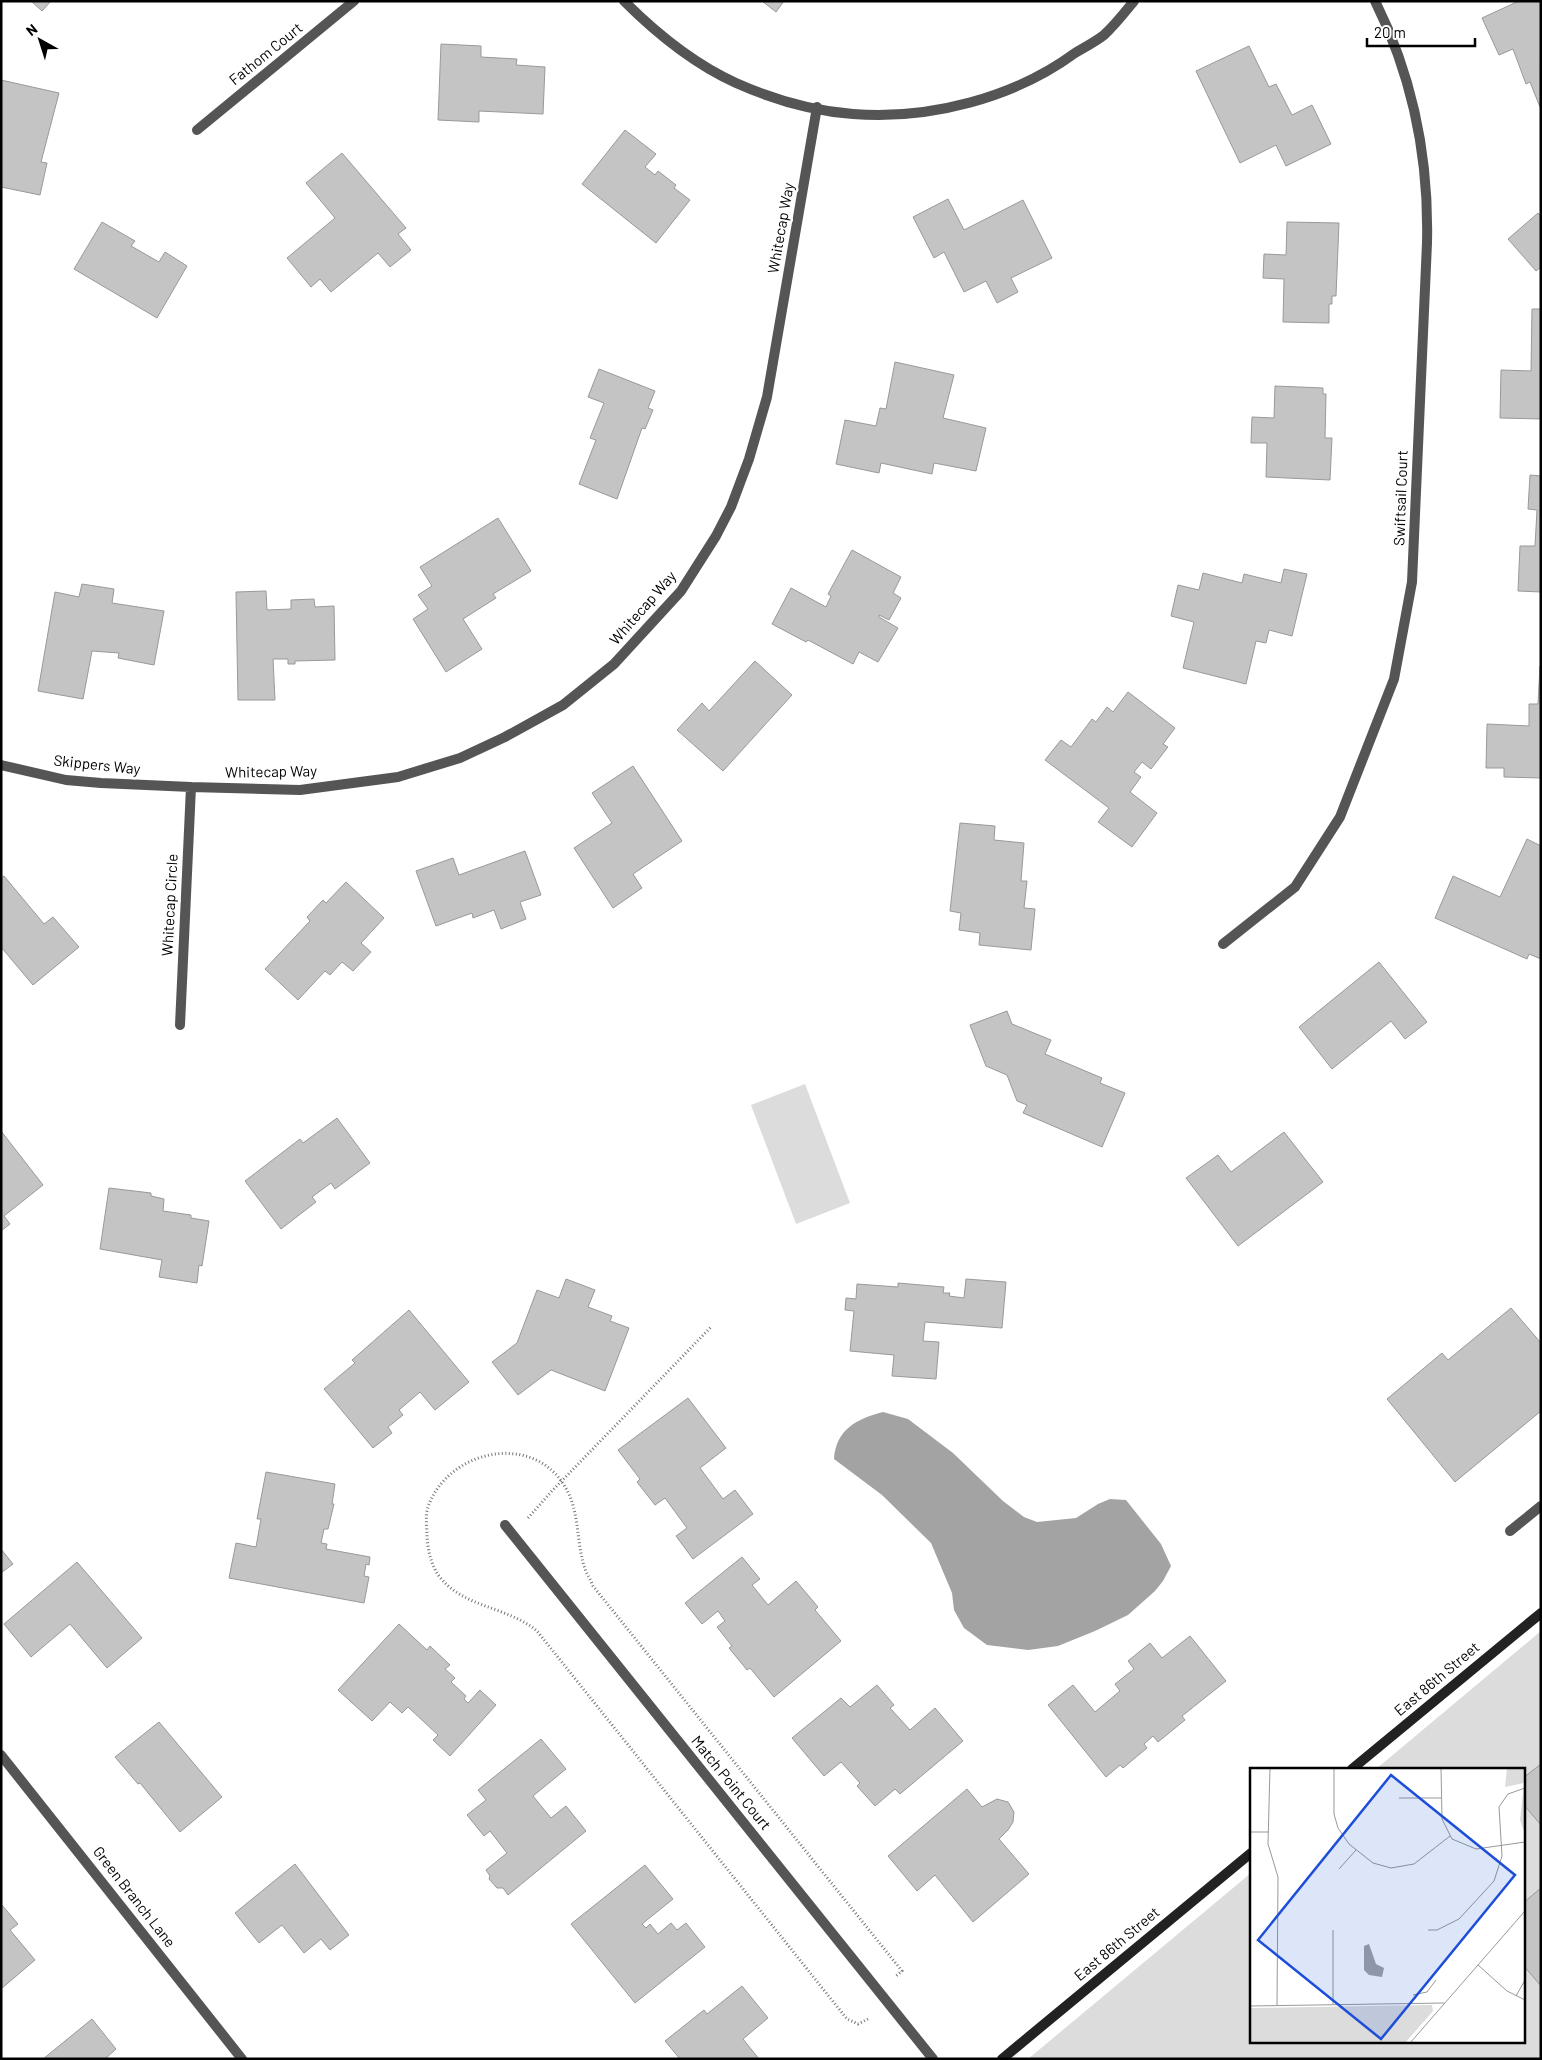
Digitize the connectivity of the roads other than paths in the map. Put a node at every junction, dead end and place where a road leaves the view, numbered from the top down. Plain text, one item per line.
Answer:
1 (354, 1) edge
2 (624, 1) edge
3 (1134, 1) edge
4 (1375, 1) edge
5 (817, 107) junction
6 (197, 130) dead end
7 (1, 765) edge
8 (191, 787) junction
9 (1223, 944) dead end
10 (180, 1025) dead end
11 (1541, 1506) edge
12 (505, 1525) dead end
13 (1510, 1531) dead end
14 (1541, 1613) edge
15 (1, 1755) edge
16 (1353, 1768) edge
17 (1250, 1853) edge
18 (242, 2059) edge
19 (933, 2059) edge
20 (1002, 2059) edge

1 - 6 street, Fathom Court
2 - 5 street
3 - 5 street
4 - 9 street, Swiftsail Court
5 - 8 street, Whitecap Way
7 - 8 street, Skippers Way
8 - 10 street, Whitecap Circle
11 - 13 street
12 - 19 street, Match Point Court
14 - 16 street, East 86th Street
15 - 18 street, Green Branch Lane
17 - 20 street, East 86th Street

